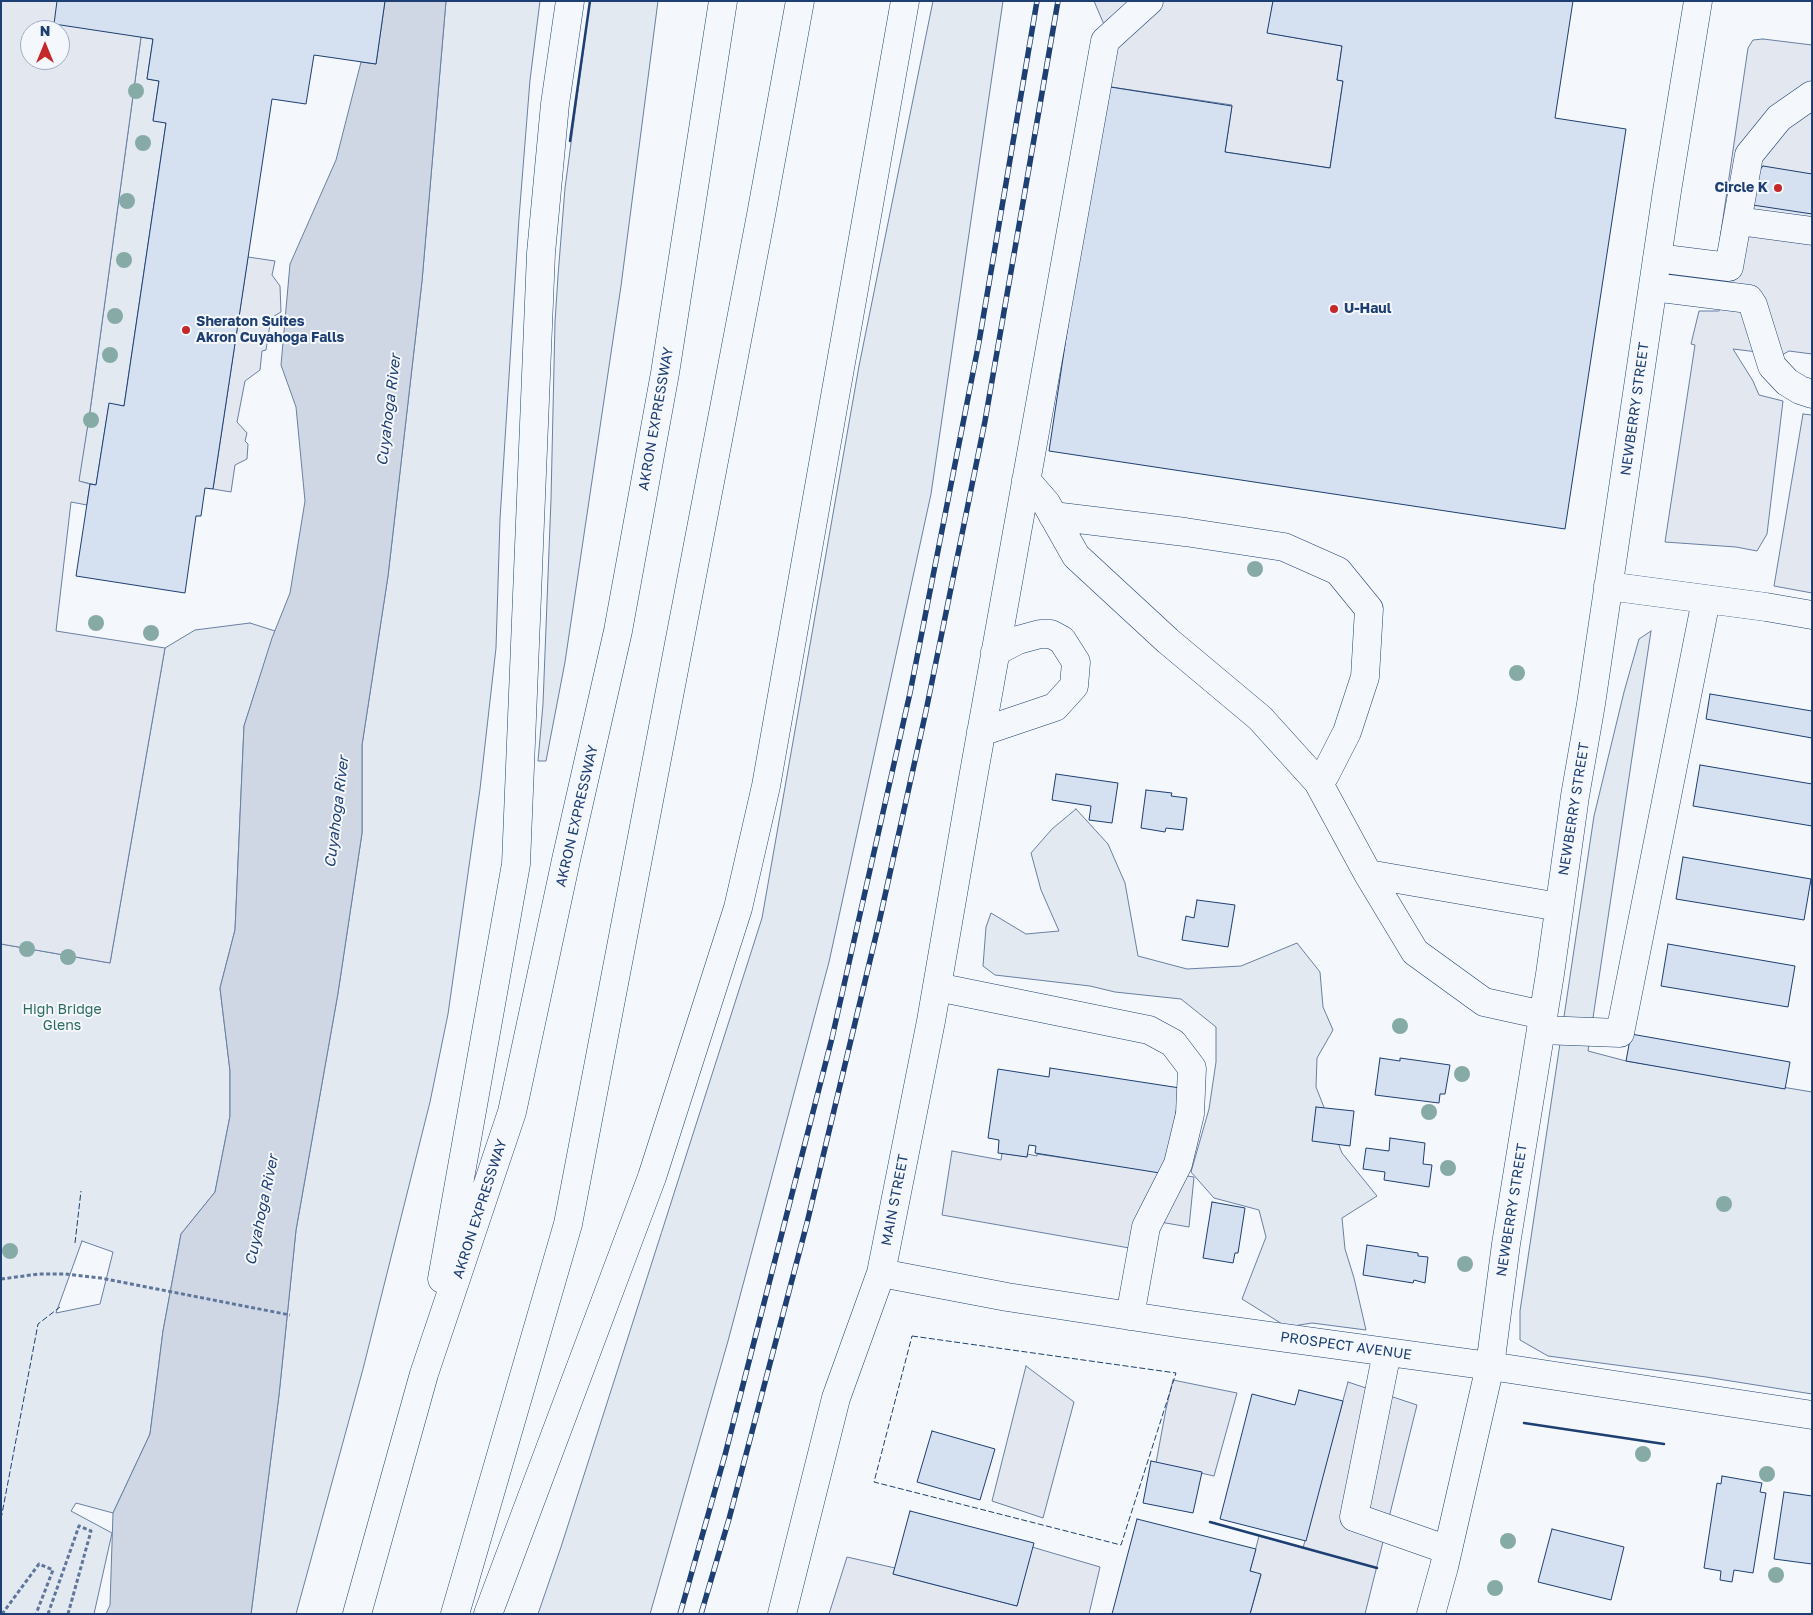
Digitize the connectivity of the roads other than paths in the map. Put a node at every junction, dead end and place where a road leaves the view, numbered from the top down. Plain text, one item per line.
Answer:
1 (570, 1) edge
2 (723, 1) edge
3 (800, 1) edge
4 (905, 1) edge
5 (1149, 1) edge
6 (1698, 1) edge
7 (1812, 95) edge
8 (1738, 221) junction
9 (1812, 231) edge
10 (1657, 258) junction
11 (1653, 287) junction
12 (1812, 394) edge
13 (1026, 480) junction
14 (1053, 516) junction
15 (1608, 586) junction
16 (1706, 600) junction
17 (1812, 615) edge
18 (995, 652) junction
19 (981, 732) junction
20 (1318, 782) junction
21 (1368, 874) junction
22 (1559, 906) junction
23 (937, 987) junction
24 (1542, 1023) junction
25 (881, 1272) junction
26 (1130, 1316) junction
27 (1387, 1352) junction
28 (1490, 1366) junction
29 (424, 1374) junction
30 (1812, 1415) edge
31 (1448, 1550) junction
32 (357, 1614) edge
33 (455, 1614) edge
34 (488, 1614) edge
35 (782, 1614) edge
36 (1431, 1614) edge

1 - 29 main road
2 - 29 main road, AKRON EXPRESSWAY
3 - 33 main road
4 - 34 main road
5 - 13 main road, MAIN STREET
6 - 10 main road, NEWBERRY STREET
7 - 8 main road
8 - 9 main road
8 - 10 main road
10 - 11 main road, NEWBERRY STREET
11 - 12 main road
11 - 15 main road, NEWBERRY STREET
13 - 14 main road
13 - 18 main road, MAIN STREET
14 - 20 main road
14 - 20 main road
15 - 16 main road
15 - 22 main road, NEWBERRY STREET
16 - 17 main road
16 - 24 main road
18 - 19 main road, MAIN STREET
18 - 19 main road
19 - 23 main road, MAIN STREET
20 - 21 main road
21 - 22 main road
21 - 24 main road
22 - 24 main road, NEWBERRY STREET
23 - 25 main road, MAIN STREET
23 - 26 main road
24 - 28 main road, NEWBERRY STREET
25 - 26 main road, PROSPECT AVENUE
25 - 35 main road, MAIN STREET
26 - 27 main road, PROSPECT AVENUE
27 - 28 main road, PROSPECT AVENUE
27 - 31 main road
28 - 30 main road, PROSPECT AVENUE
28 - 31 main road, NEWBERRY STREET
29 - 32 main road, AKRON EXPRESSWAY
31 - 36 main road, NEWBERRY STREET

